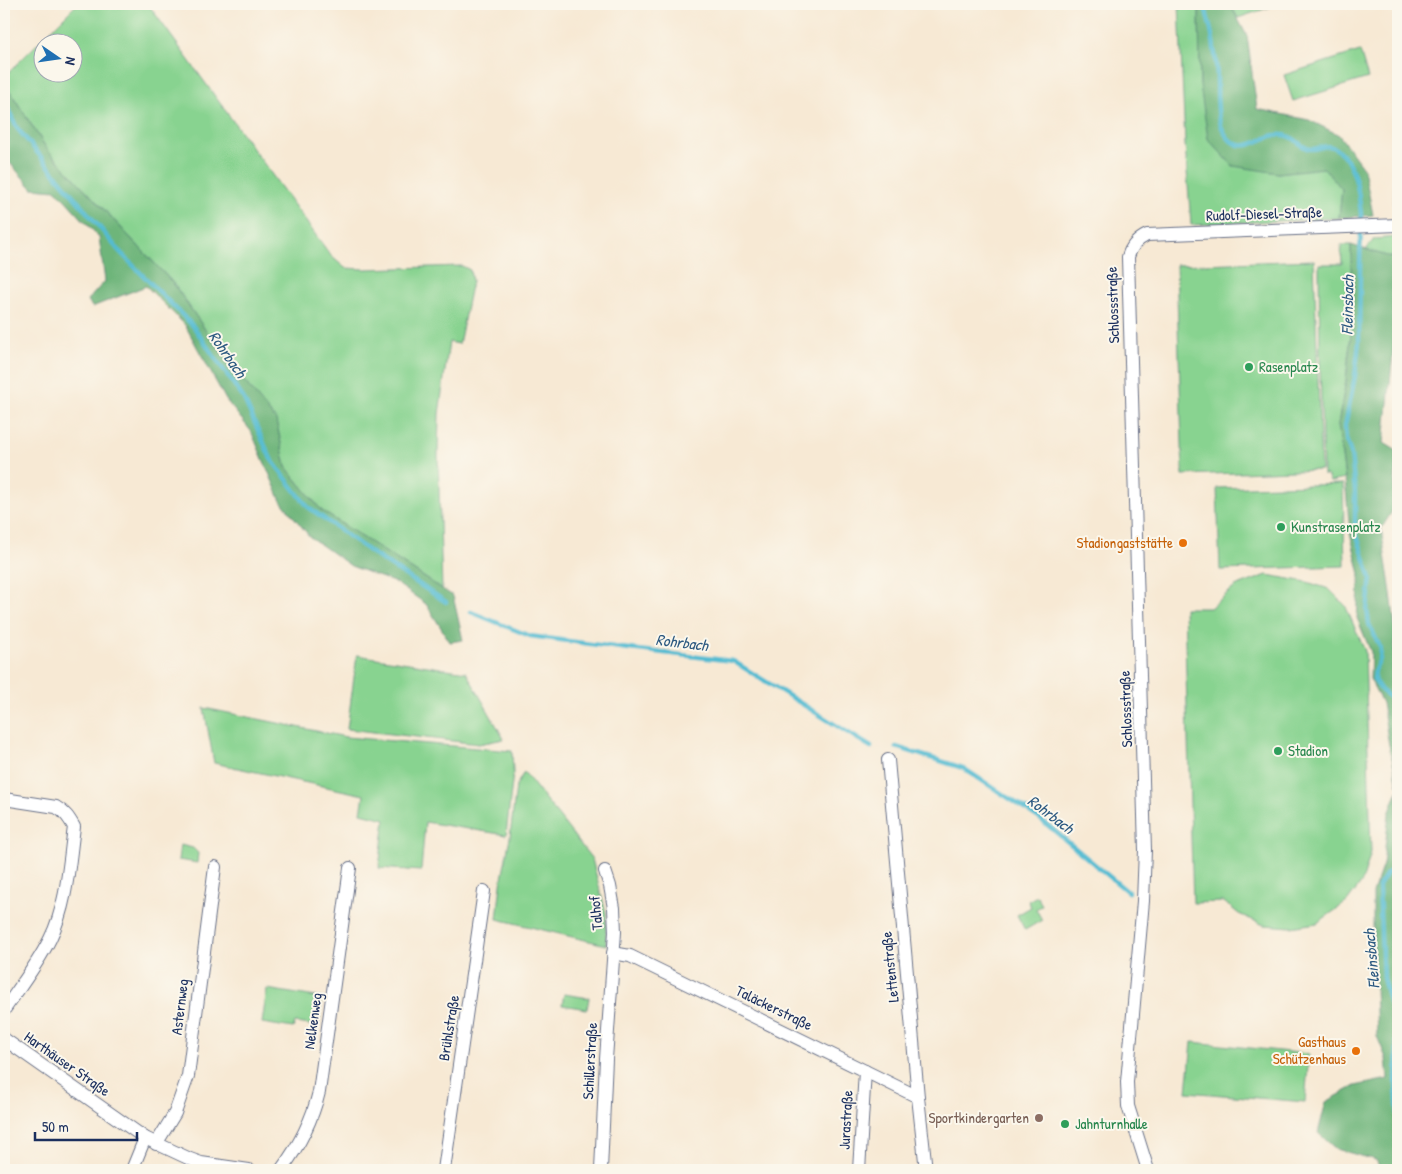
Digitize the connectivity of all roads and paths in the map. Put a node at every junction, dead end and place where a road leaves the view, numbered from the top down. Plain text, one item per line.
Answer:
1 (1392, 225) edge
2 (1133, 245) joint
3 (888, 760) dead end
4 (4, 798) edge
5 (215, 867) dead end
6 (350, 868) dead end
7 (605, 871) dead end
8 (484, 891) dead end
9 (613, 953) junction
10 (4, 1010) edge
11 (4, 1039) edge
12 (865, 1071) junction
13 (918, 1098) junction
14 (151, 1141) junction
15 (132, 1170) edge
16 (249, 1170) edge
17 (281, 1170) edge
18 (444, 1170) edge
19 (601, 1170) edge
20 (859, 1170) edge
21 (926, 1170) edge
22 (1148, 1170) edge

1 - 2 street, Rudolf-Diesel-Straße
2 - 22 street, Schlossstraße
3 - 13 street, Lettenstraße
4 - 10 street
5 - 14 street, Asternweg
6 - 17 street, Nelkenweg
7 - 9 street, Talhof
8 - 18 street, Brühlstraße
9 - 12 street, Taläckerstraße
9 - 19 street, Schillerstraße
11 - 14 street, Harthäuser Straße
12 - 13 street, Taläckerstraße
12 - 20 street, Jurastraße
13 - 21 street, Lettenstraße
14 - 15 street, Asternweg
14 - 16 street, Harthäuser Straße

